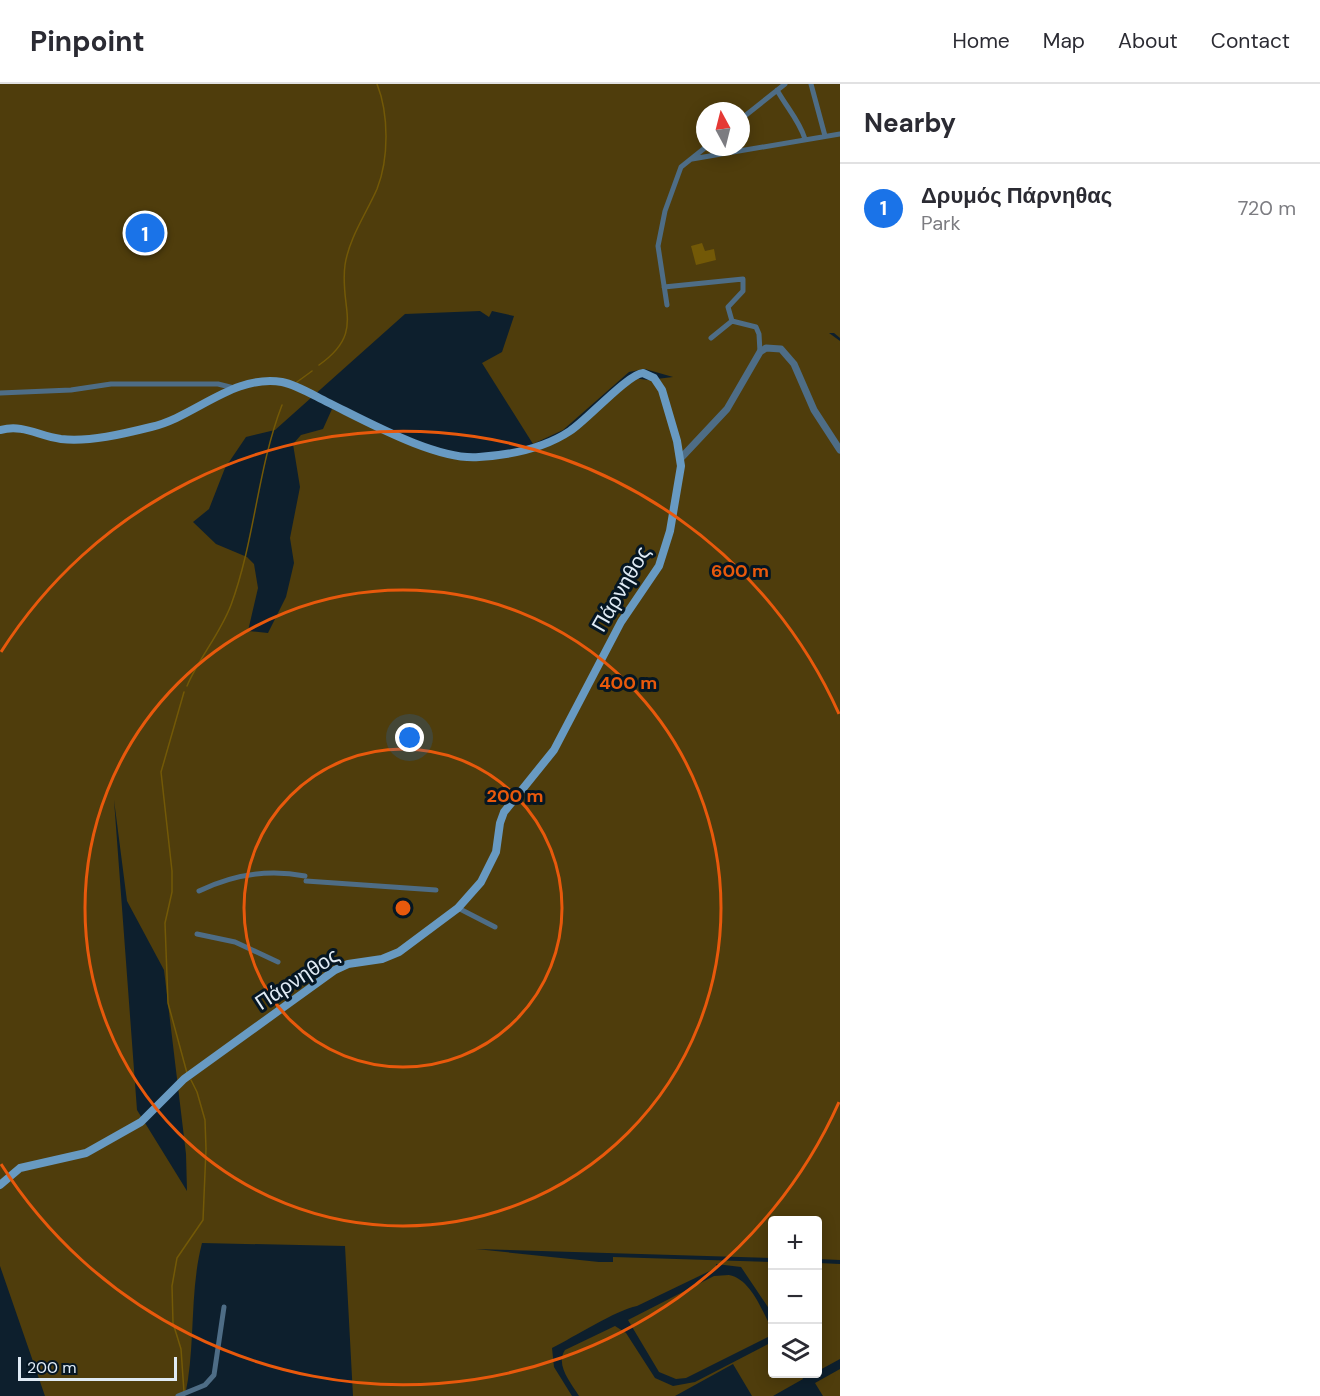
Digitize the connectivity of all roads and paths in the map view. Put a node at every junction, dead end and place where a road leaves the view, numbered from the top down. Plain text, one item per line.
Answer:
1 (785, 84) edge
2 (812, 84) edge
3 (777, 90) junction
4 (750, 112) edge
5 (840, 134) edge
6 (825, 136) junction
7 (805, 139) junction
8 (696, 155) edge
9 (691, 159) junction
10 (664, 287) junction
11 (667, 305) dead end
12 (732, 321) junction
13 (711, 338) dead end
14 (760, 352) junction
15 (236, 388) junction
16 (0, 393) edge
17 (0, 430) edge
18 (840, 450) edge
19 (681, 458) junction
20 (436, 890) dead end
21 (199, 891) dead end
22 (458, 908) junction
23 (495, 927) dead end
24 (197, 934) dead end
25 (278, 962) dead end
26 (0, 1185) edge
27 (224, 1306) dead end
28 (178, 1396) edge

1 - 3 street
2 - 6 street
3 - 4 street
3 - 7 street
5 - 6 street
6 - 7 street
7 - 9 street
8 - 9 street
9 - 10 street
10 - 11 street
10 - 12 street
12 - 13 street
12 - 14 street
14 - 18 street
14 - 19 street
15 - 16 street
15 - 17 main road, Πάρνηθος
15 - 19 main road, Πάρνηθος
19 - 22 main road, Πάρνηθος
20 - 21 street
22 - 23 street
22 - 26 main road, Πάρνηθος
24 - 25 street
27 - 28 street

